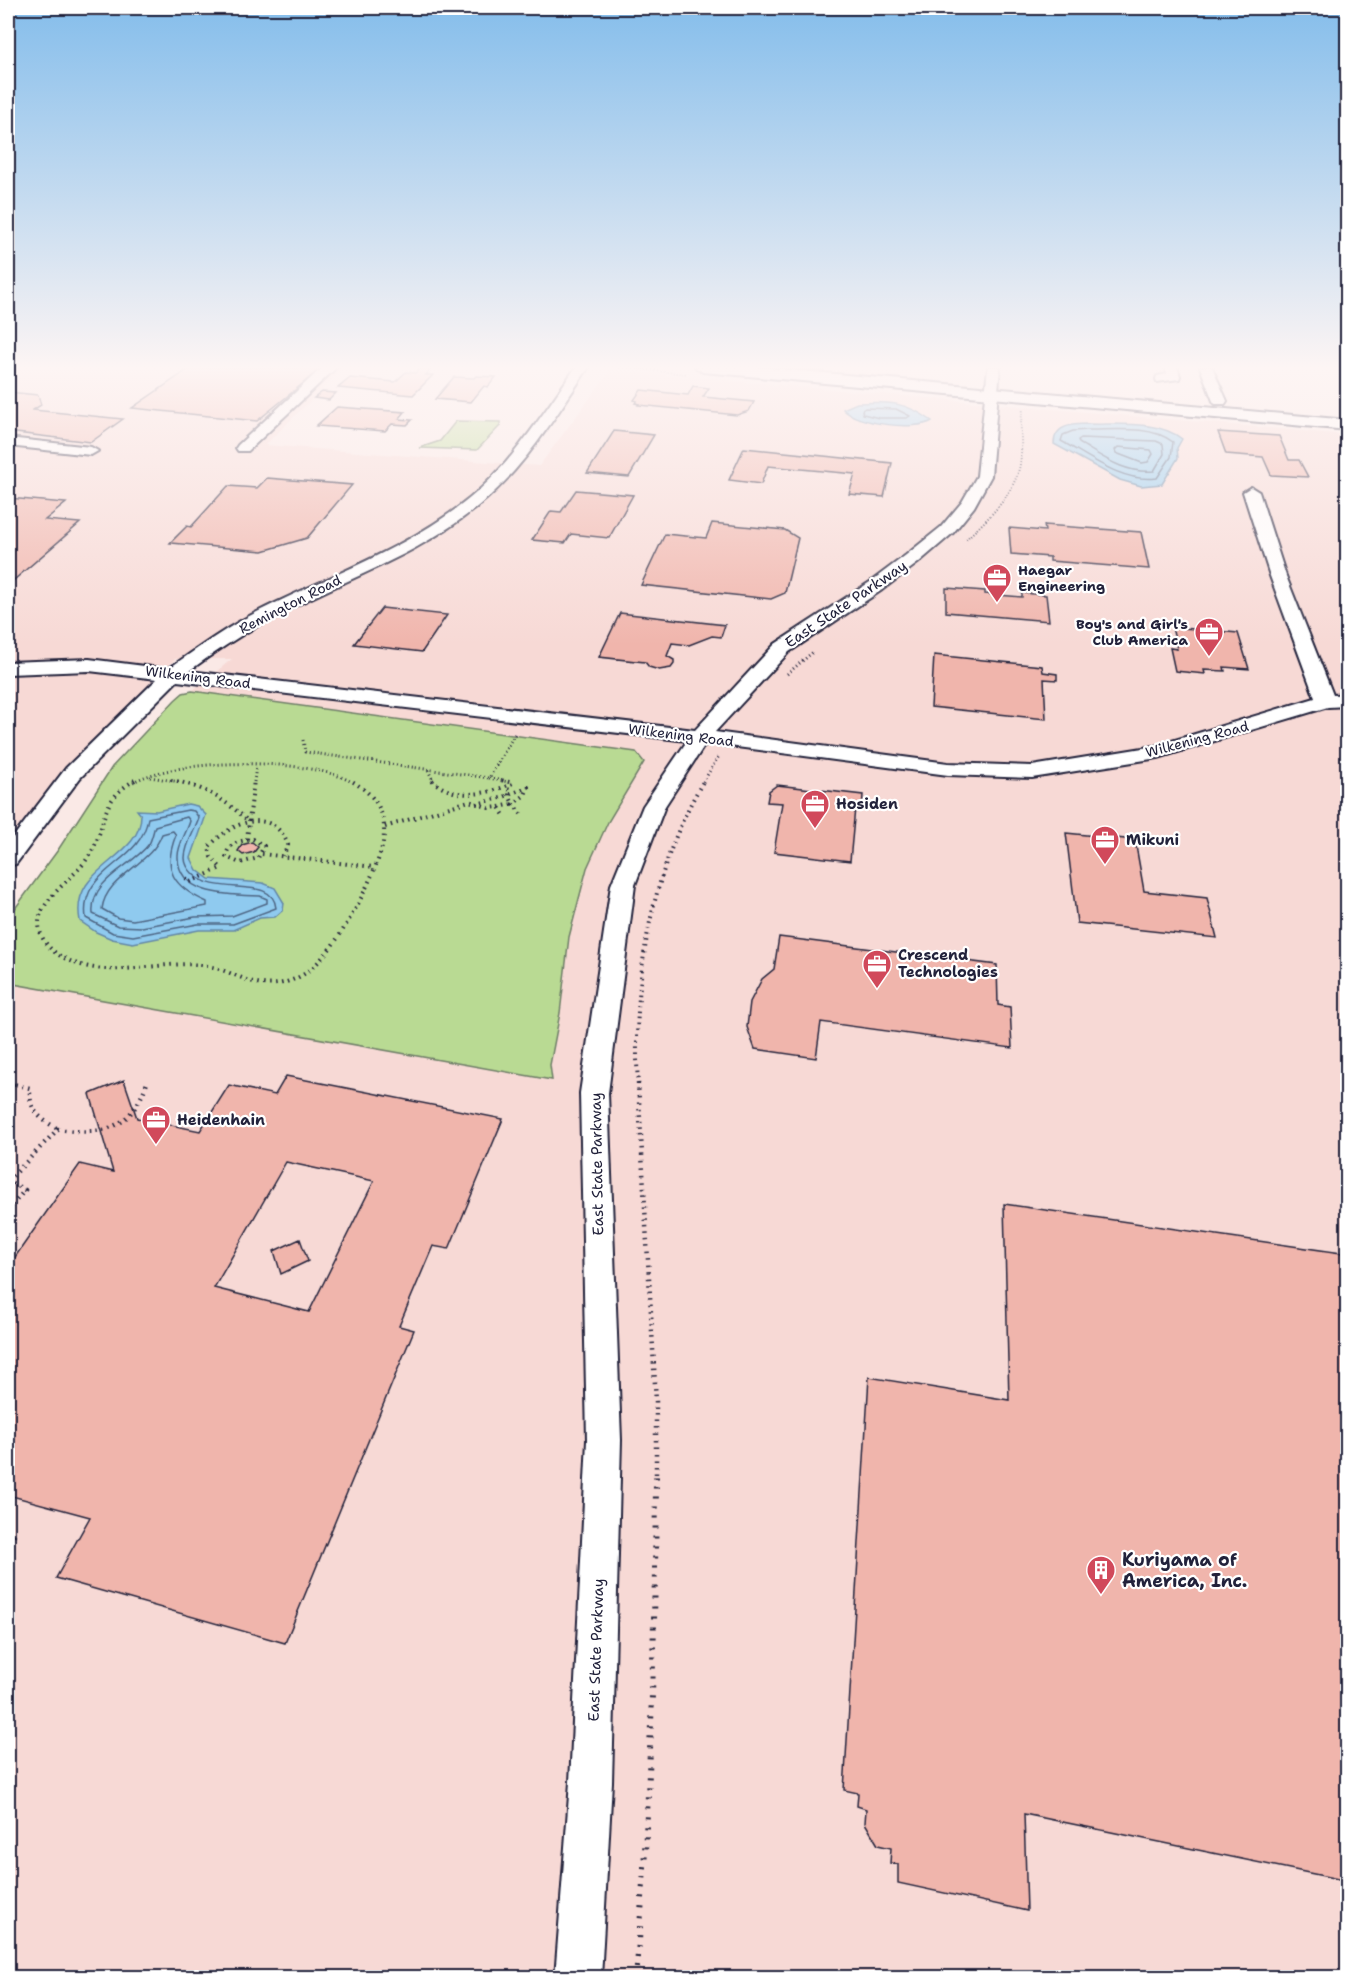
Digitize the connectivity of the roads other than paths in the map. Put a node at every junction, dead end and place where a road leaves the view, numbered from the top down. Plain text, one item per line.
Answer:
1 (515, 460) edge
2 (986, 460) edge
3 (1251, 492) dead end
4 (8, 668) edge
5 (173, 674) junction
6 (1347, 700) edge
7 (1326, 701) junction
8 (709, 748) junction
9 (8, 859) edge
10 (578, 1977) edge

1 - 5 street, Remington Road
2 - 8 street, East State Parkway
3 - 7 street
4 - 5 street, Wilkening Road
5 - 8 street, Wilkening Road
5 - 9 street, Remington Road
6 - 7 street, Wilkening Road
7 - 8 street, Wilkening Road
8 - 10 street, East State Parkway

